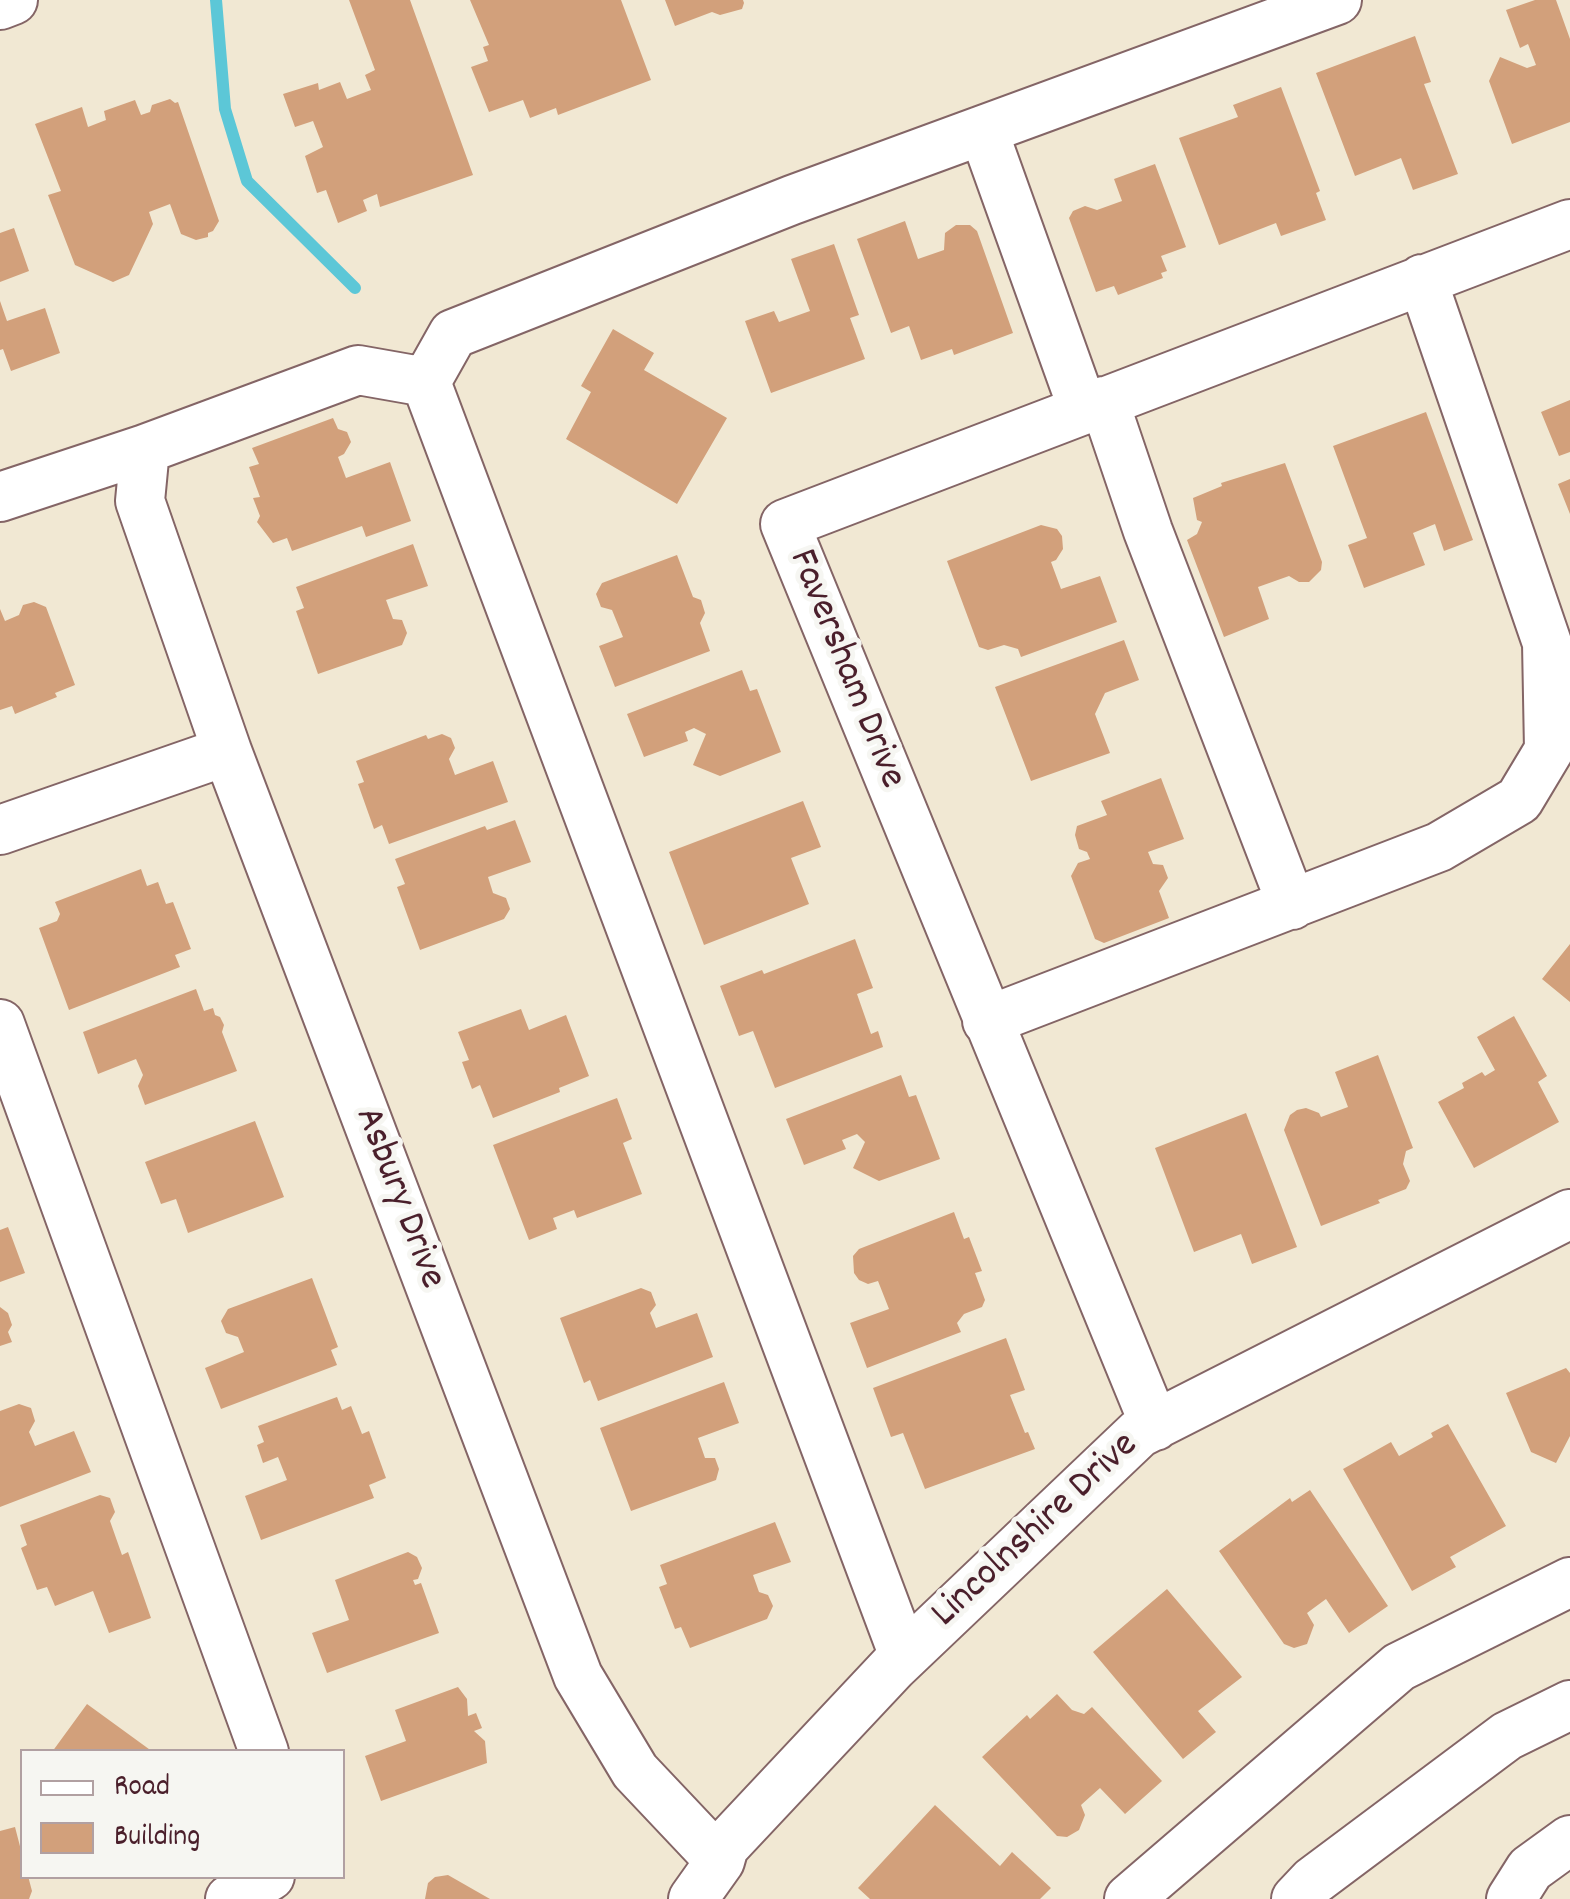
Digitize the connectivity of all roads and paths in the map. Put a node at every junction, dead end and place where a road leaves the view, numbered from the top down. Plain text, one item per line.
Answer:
1 (13, 0) edge
2 (1337, 0) edge
3 (0, 5) edge
4 (983, 130) junction
5 (1570, 224) edge
6 (1422, 280) junction
7 (426, 382) junction
8 (1094, 405) junction
9 (146, 449) junction
10 (0, 497) edge
11 (226, 751) junction
12 (0, 830) edge
13 (1292, 905) junction
14 (987, 1022) junction
15 (0, 1024) edge
16 (1570, 1214) edge
17 (1155, 1426) junction
18 (1570, 1582) edge
19 (904, 1656) junction
20 (1570, 1705) edge
21 (263, 1749) edge
22 (1570, 1840) edge
23 (720, 1861) junction
24 (265, 1879) edge
25 (230, 1899) edge
26 (692, 1899) edge
27 (1129, 1899) edge
28 (1296, 1899) edge
29 (1512, 1899) edge

1 - 3 street
2 - 4 street
4 - 7 street
4 - 8 street
5 - 6 street, Faversham Drive
6 - 8 street, Faversham Drive
6 - 13 street
7 - 9 street
7 - 19 street
8 - 13 street
8 - 14 street, Faversham Drive
9 - 10 street
9 - 11 street, Asbury Drive
11 - 12 street
11 - 23 street, Asbury Drive
13 - 14 street
14 - 17 street, Faversham Drive
15 - 21 street
16 - 17 street, Lincolnshire Drive
17 - 19 street, Lincolnshire Drive
18 - 27 street
19 - 23 street, Lincolnshire Drive
20 - 28 street
22 - 29 street
23 - 26 street, Lincolnshire Drive
24 - 25 street

